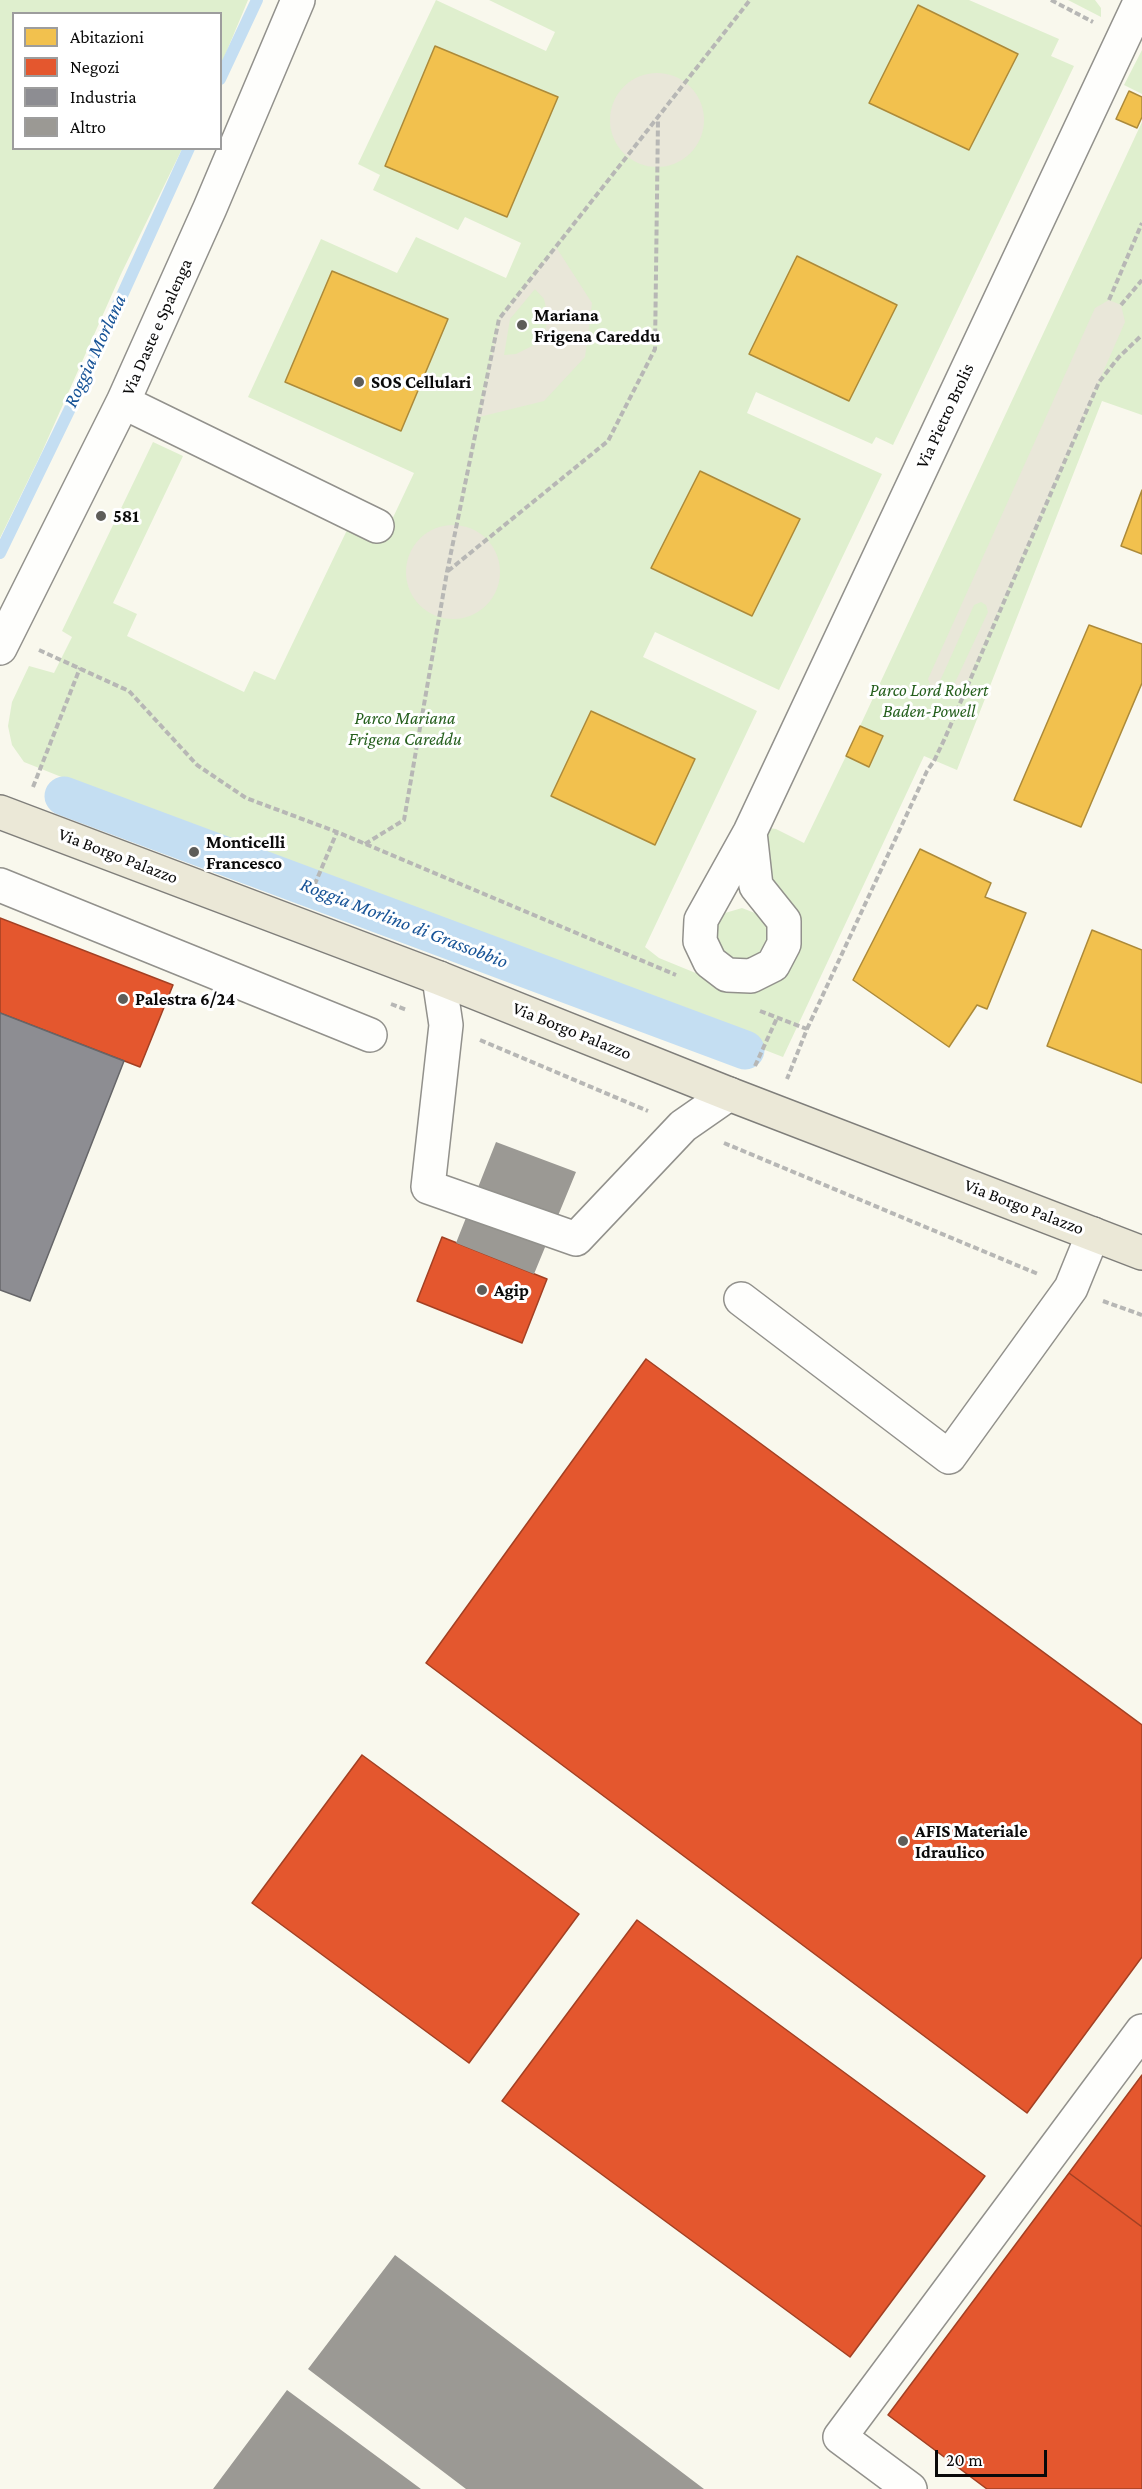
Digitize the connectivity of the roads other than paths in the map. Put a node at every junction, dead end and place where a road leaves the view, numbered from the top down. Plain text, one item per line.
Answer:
1 (298, 0) edge
2 (1141, 0) edge
3 (123, 402) junction
4 (377, 526) dead end
5 (0, 648) edge
6 (10, 815) edge
7 (750, 831) dead end
8 (0, 885) edge
9 (439, 978) junction
10 (370, 1035) dead end
11 (741, 1083) junction
12 (1093, 1234) junction
13 (1142, 1253) edge
14 (741, 1299) dead end
15 (1142, 2031) edge
16 (910, 2489) edge

1 - 3 street, Via Daste e Spalenga
2 - 7 street, Via Pietro Brolis
3 - 4 street
3 - 5 street, Via Daste e Spalenga
6 - 9 main road, Via Borgo Palazzo
8 - 10 street
9 - 11 main road, Via Borgo Palazzo
9 - 11 street
11 - 12 main road, Via Borgo Palazzo
12 - 13 main road, Via Borgo Palazzo
12 - 14 street
15 - 16 street

